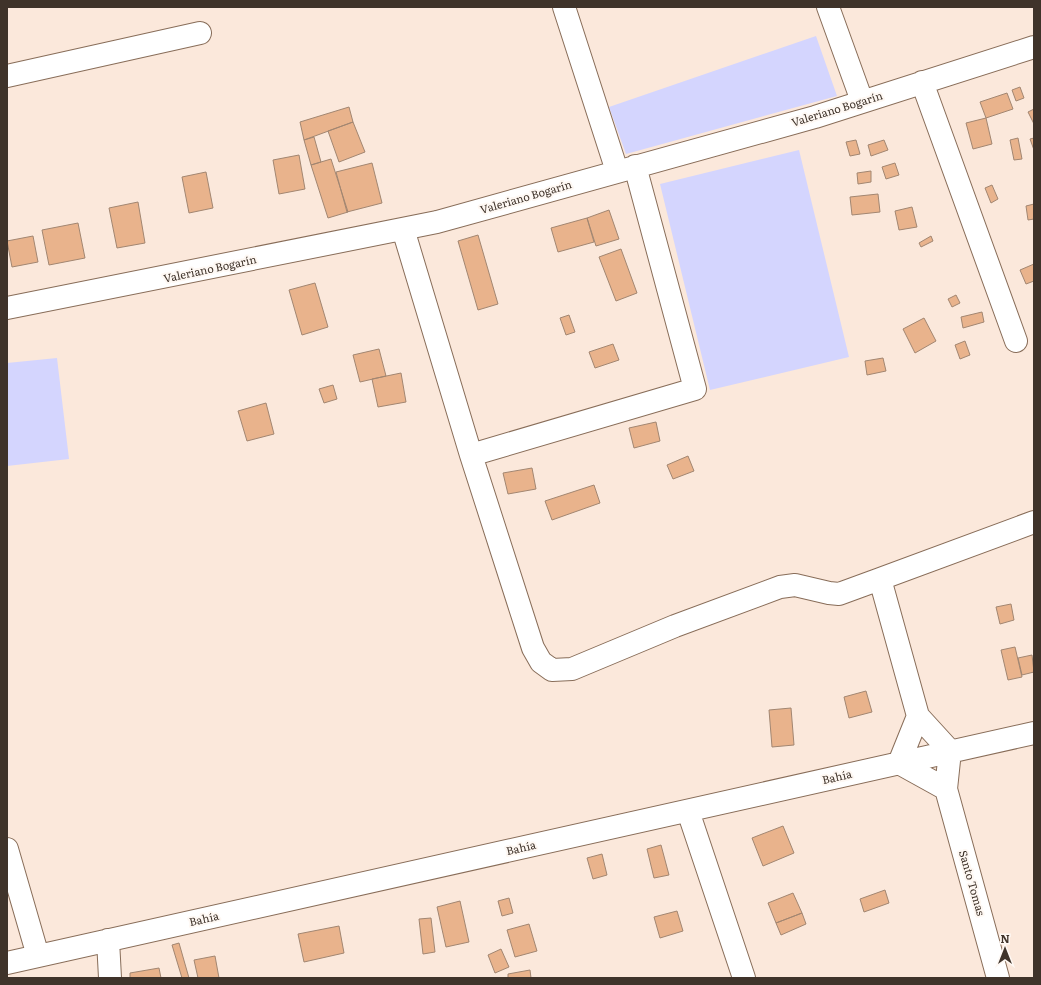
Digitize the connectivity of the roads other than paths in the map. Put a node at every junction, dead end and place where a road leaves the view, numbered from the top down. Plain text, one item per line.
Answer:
1 (564, 7) edge
2 (828, 7) edge
3 (200, 33) dead end
4 (1034, 47) edge
5 (7, 76) edge
6 (922, 82) junction
7 (862, 101) junction
8 (626, 168) junction
9 (403, 229) junction
10 (7, 308) edge
11 (1016, 341) dead end
12 (471, 455) junction
13 (1034, 522) edge
14 (880, 579) junction
15 (918, 716) junction
16 (1034, 733) edge
17 (950, 751) junction
18 (899, 763) junction
19 (946, 789) junction
20 (688, 811) junction
21 (7, 849) edge
22 (108, 940) junction
23 (38, 956) junction
24 (7, 963) edge
25 (110, 978) edge
26 (744, 978) edge
27 (998, 978) edge

1 - 8 street
2 - 7 street
3 - 5 street
4 - 6 street, Valeriano Bogarín
6 - 7 street, Valeriano Bogarín
6 - 11 street
7 - 8 street, Valeriano Bogarín
8 - 9 street, Valeriano Bogarín
8 - 12 street
9 - 10 street, Valeriano Bogarín
9 - 12 street
12 - 14 street
13 - 14 street
14 - 15 street
15 - 17 street
15 - 18 street
16 - 17 street, Bahía
17 - 18 street, Bahía
17 - 19 street, Santo Tomas
18 - 19 street
18 - 20 street, Bahía
19 - 27 street, Santo Tomas
20 - 22 street, Bahía
20 - 26 street
21 - 23 street
22 - 23 street, Bahía
22 - 25 street
23 - 24 street, Bahía

